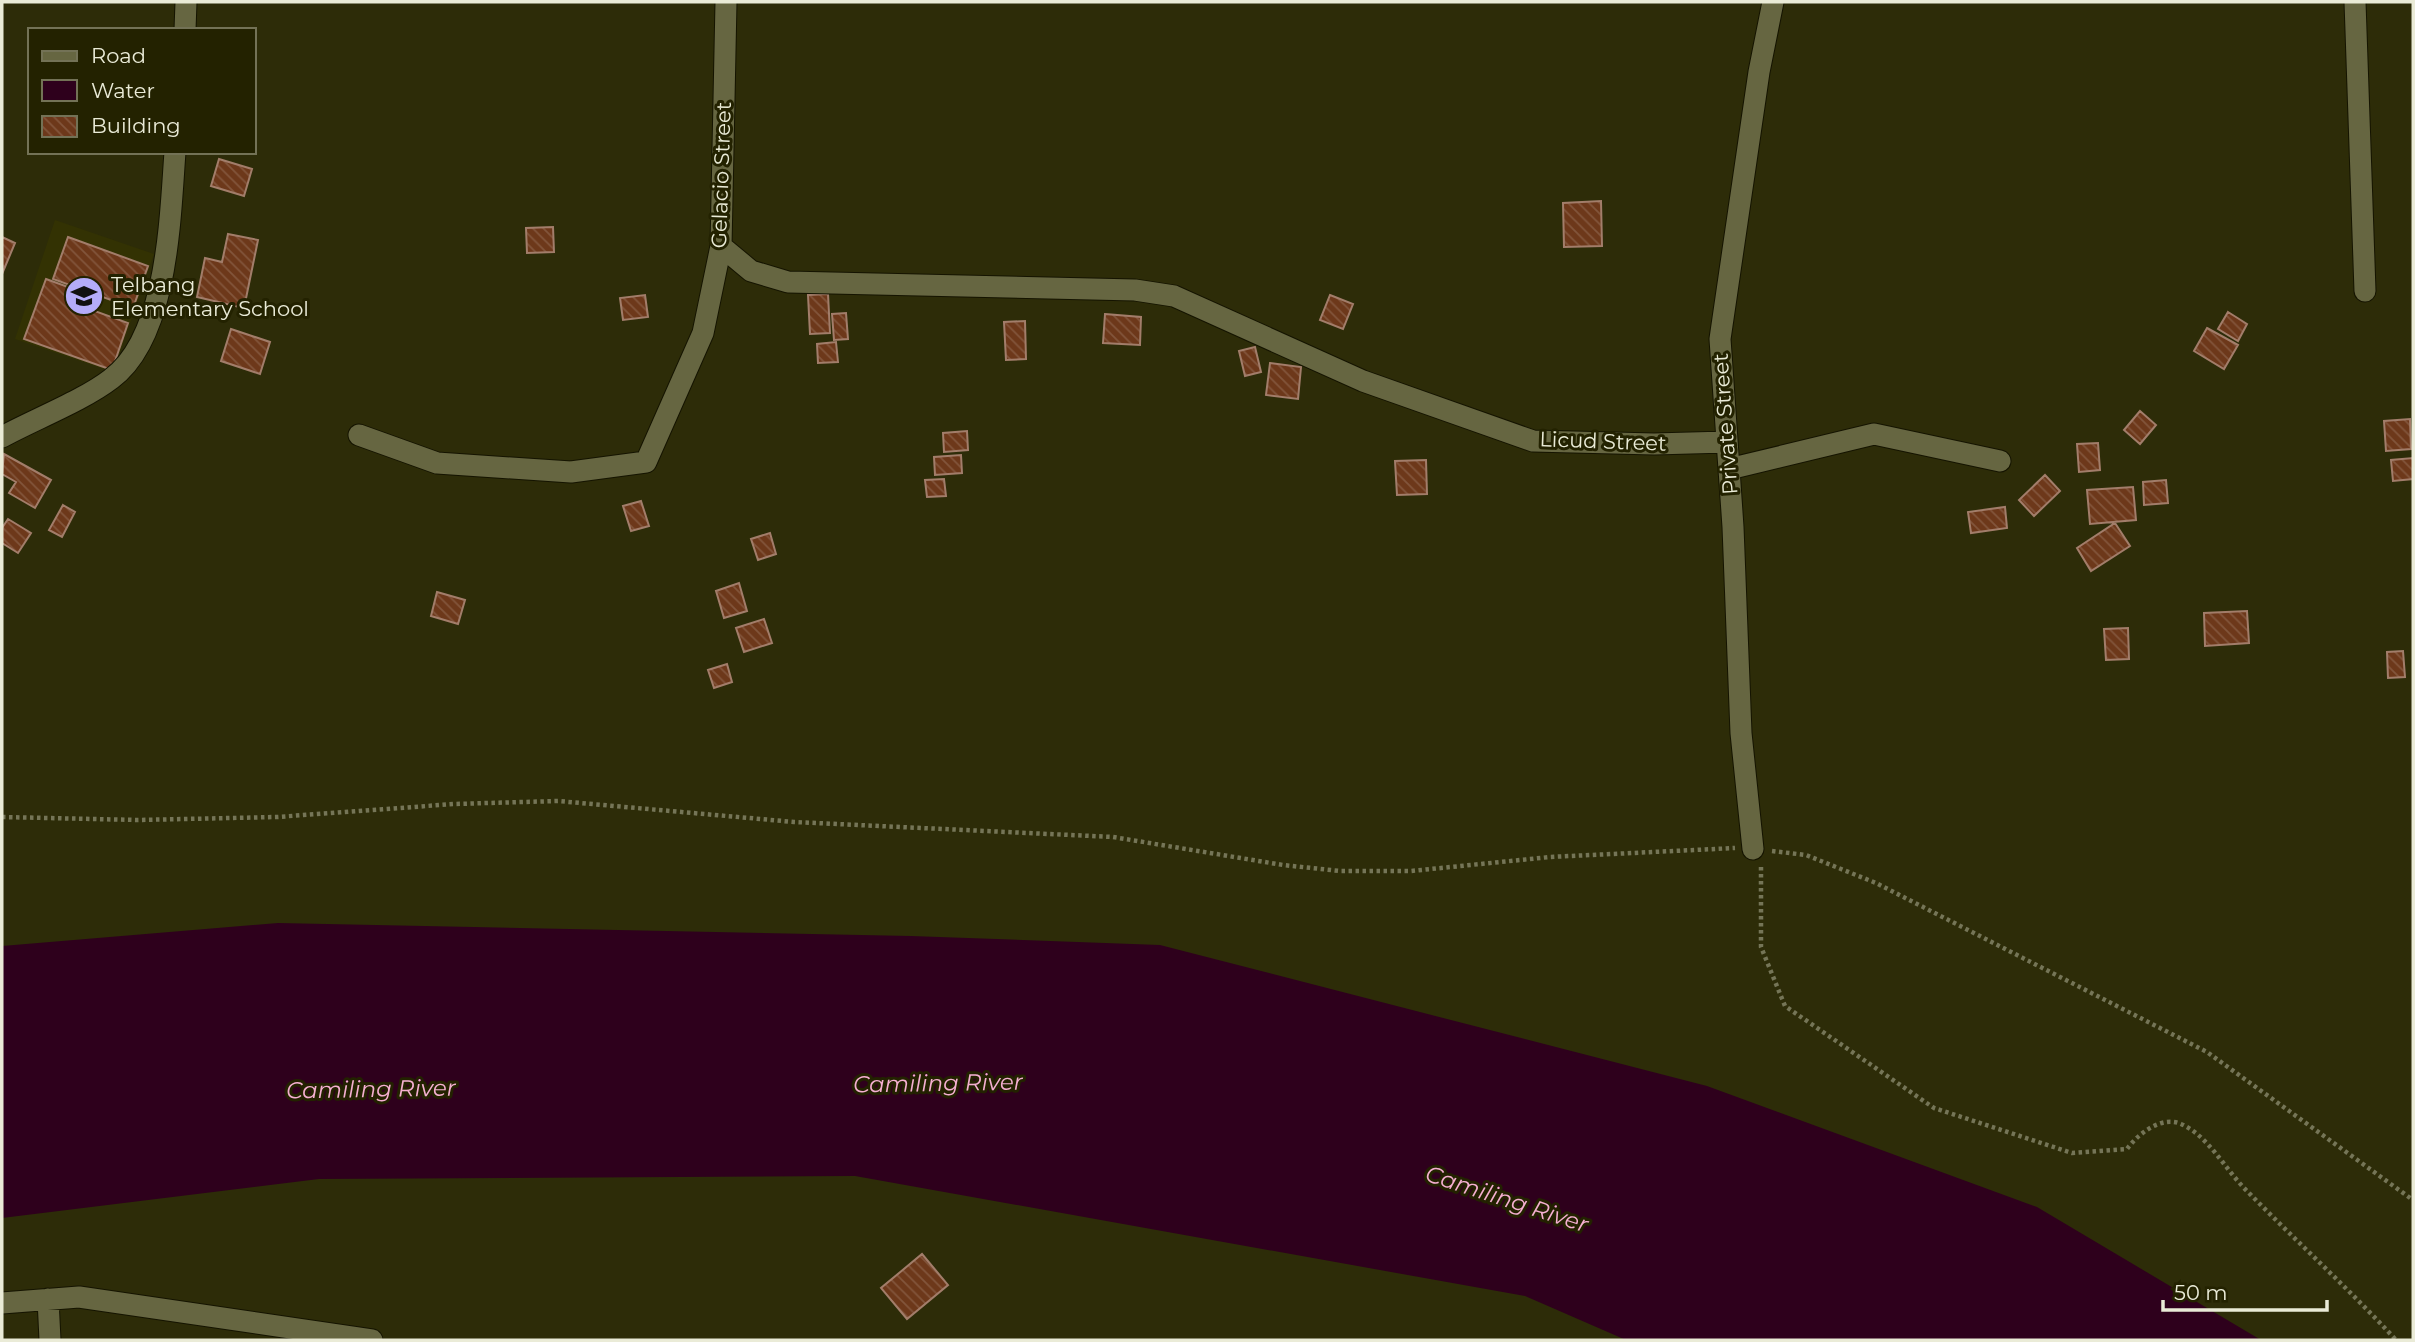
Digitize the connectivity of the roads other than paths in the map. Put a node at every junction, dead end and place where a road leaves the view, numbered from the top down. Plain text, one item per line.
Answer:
1 (186, 2) edge
2 (726, 2) edge
3 (1773, 2) edge
4 (2355, 2) edge
5 (185, 28) edge
6 (175, 154) edge
7 (722, 246) junction
8 (2365, 291) dead end
9 (359, 435) dead end
10 (2, 437) edge
11 (1727, 442) junction
12 (2000, 461) dead end
13 (1729, 469) junction
14 (1759, 850) road end
15 (48, 1299) junction
16 (2, 1303) edge
17 (50, 1340) edge
18 (372, 1340) edge

1 - 5 street
2 - 7 street, Gelacio Street
3 - 11 street, Private Street
4 - 8 street
6 - 10 street
7 - 9 street, Gelacio Street
7 - 11 street, Licud Street
11 - 13 street, Private Street
12 - 13 street
13 - 14 street, Private Street
15 - 16 street
15 - 17 street
15 - 18 street

